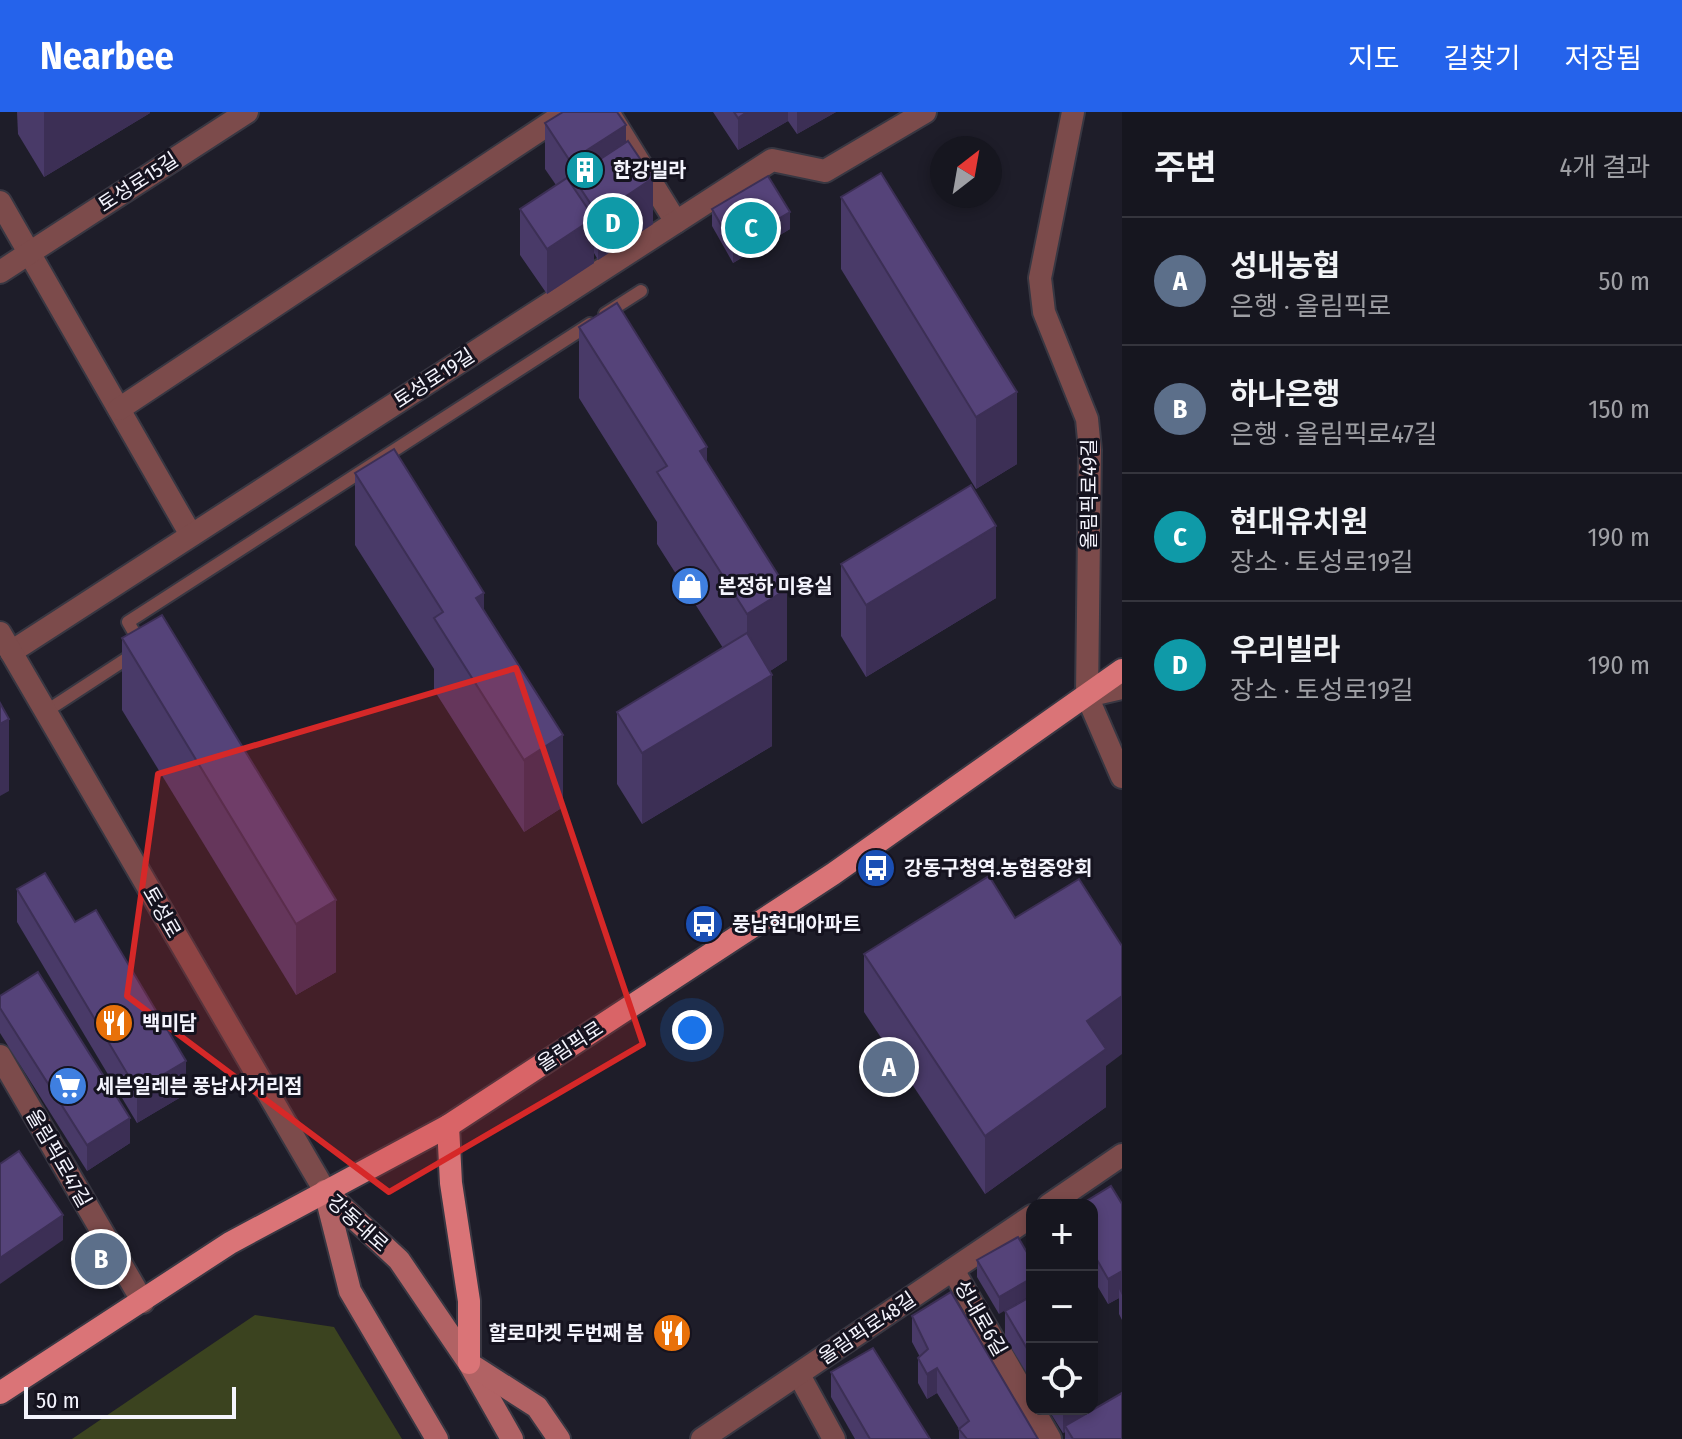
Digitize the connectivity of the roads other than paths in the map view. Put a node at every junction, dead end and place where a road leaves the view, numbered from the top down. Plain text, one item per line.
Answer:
1 (247, 112) edge
2 (567, 112) edge
3 (608, 112) edge
4 (925, 112) edge
5 (1073, 112) edge
6 (0, 202) edge
7 (676, 222) junction
8 (30, 253) junction
9 (0, 272) edge
10 (641, 291) dead end
11 (119, 409) junction
12 (191, 535) junction
13 (5, 642) edge
14 (1122, 670) edge
15 (1122, 688) edge
16 (1087, 696) junction
17 (45, 712) junction
18 (1122, 777) edge
19 (0, 1056) edge
20 (448, 1126) junction
21 (1122, 1155) edge
22 (1097, 1172) junction
23 (325, 1191) junction
24 (1109, 1193) edge
25 (1058, 1199) edge
26 (1026, 1220) edge
27 (953, 1270) junction
28 (143, 1302) junction
29 (469, 1363) junction
30 (799, 1375) junction
31 (0, 1393) edge
32 (1026, 1396) edge
33 (1037, 1415) edge
34 (437, 1439) edge
35 (512, 1439) edge
36 (559, 1439) edge
37 (702, 1439) edge
38 (834, 1439) edge
39 (1050, 1439) edge

1 - 8 street, 토성로15길
2 - 11 street
3 - 7 street
4 - 7 street, 토성로19길
5 - 16 street, 올림픽로49길
6 - 8 street
7 - 12 street, 토성로19길
8 - 9 street, 토성로15길
8 - 11 street
10 - 17 lane
11 - 12 street
12 - 13 street, 토성로19길
13 - 17 street, 토성로
14 - 16 main road, 올림픽로
15 - 16 street
16 - 18 street
16 - 20 main road, 올림픽로
17 - 23 street, 토성로
19 - 28 street, 올림픽로47길
20 - 23 main road, 올림픽로
20 - 29 main road
21 - 22 street
22 - 24 street
22 - 25 street
23 - 28 main road, 올림픽로
23 - 29 main road, 강동대로
23 - 34 main road, 강동대로
26 - 27 street, 올림픽로48길
27 - 30 street, 올림픽로48길
27 - 32 street, 성내로6길
28 - 31 main road, 올림픽로
29 - 35 main road, 강동대로
29 - 36 main road
30 - 37 street, 올림픽로48길
30 - 38 street
33 - 39 street, 성내로6길

